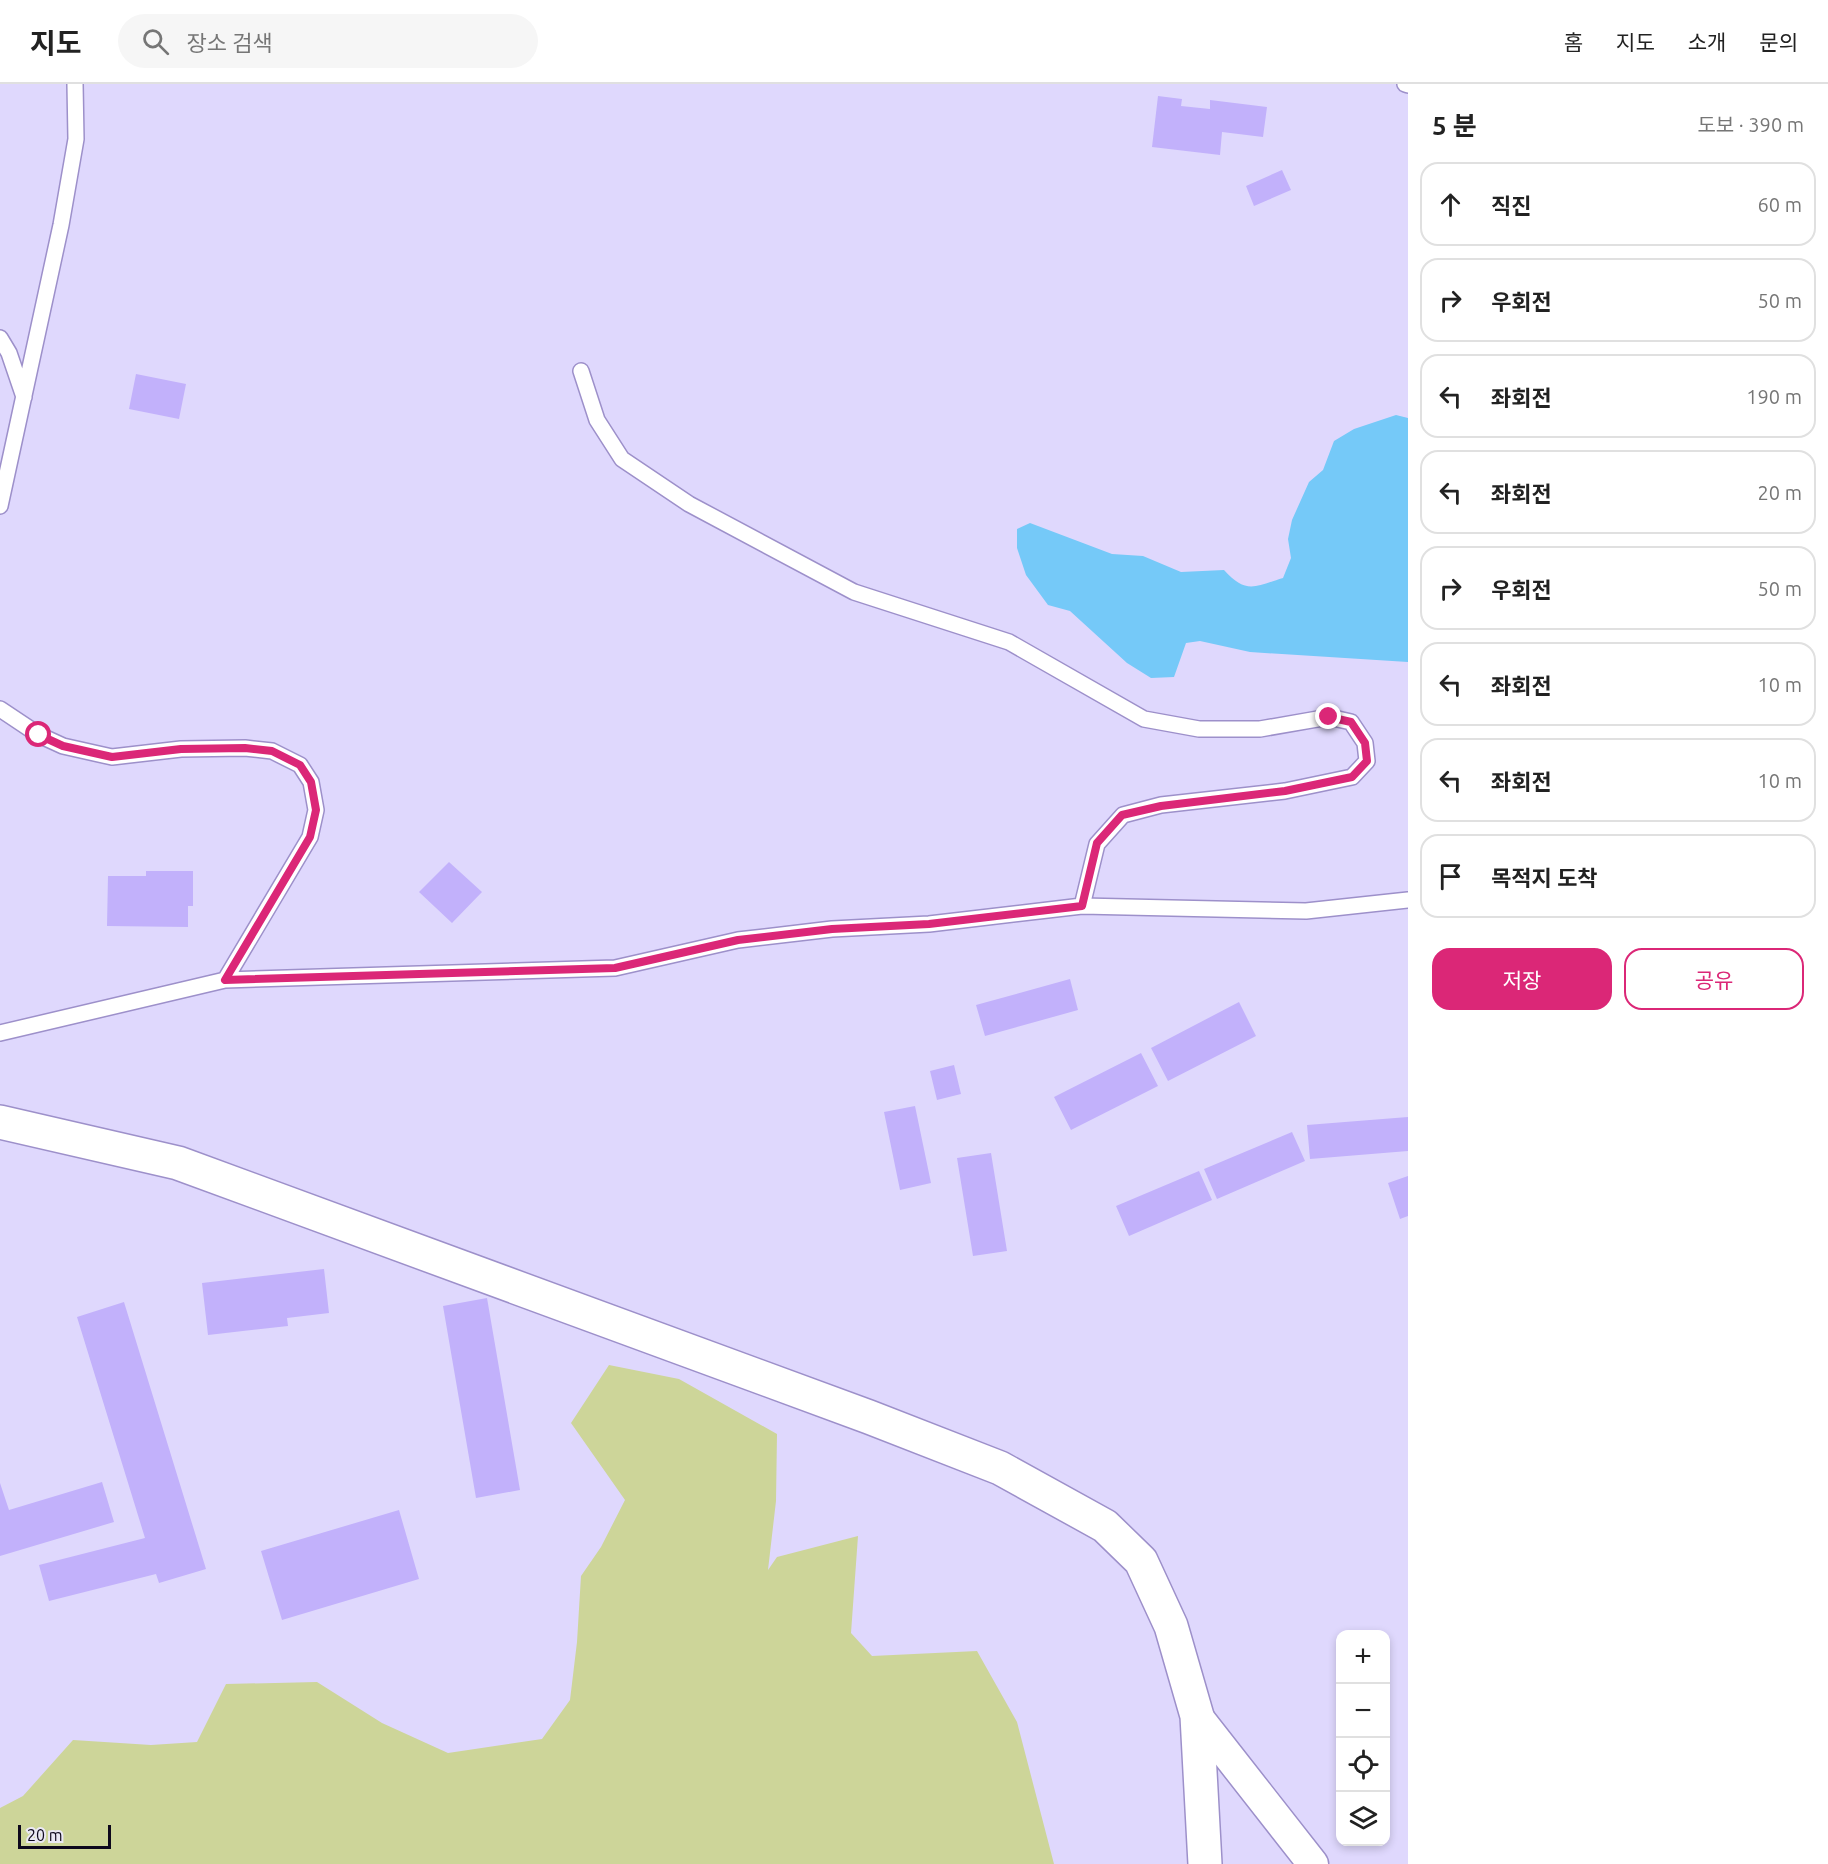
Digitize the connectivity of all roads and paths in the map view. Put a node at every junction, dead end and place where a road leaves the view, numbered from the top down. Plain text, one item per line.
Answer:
1 (75, 84) edge
2 (0, 338) edge
3 (580, 371) dead end
4 (24, 397) junction
5 (0, 506) edge
6 (0, 709) edge
7 (1408, 900) edge
8 (1082, 906) junction
9 (225, 980) junction
10 (0, 1033) edge
11 (0, 1122) edge
12 (1197, 1716) junction
13 (1205, 1864) edge
14 (1313, 1864) edge

1 - 4 lane
2 - 4 lane
3 - 8 lane
4 - 5 lane
6 - 9 lane
7 - 8 lane
8 - 9 lane
9 - 10 lane
11 - 12 street
12 - 13 street
12 - 14 street

